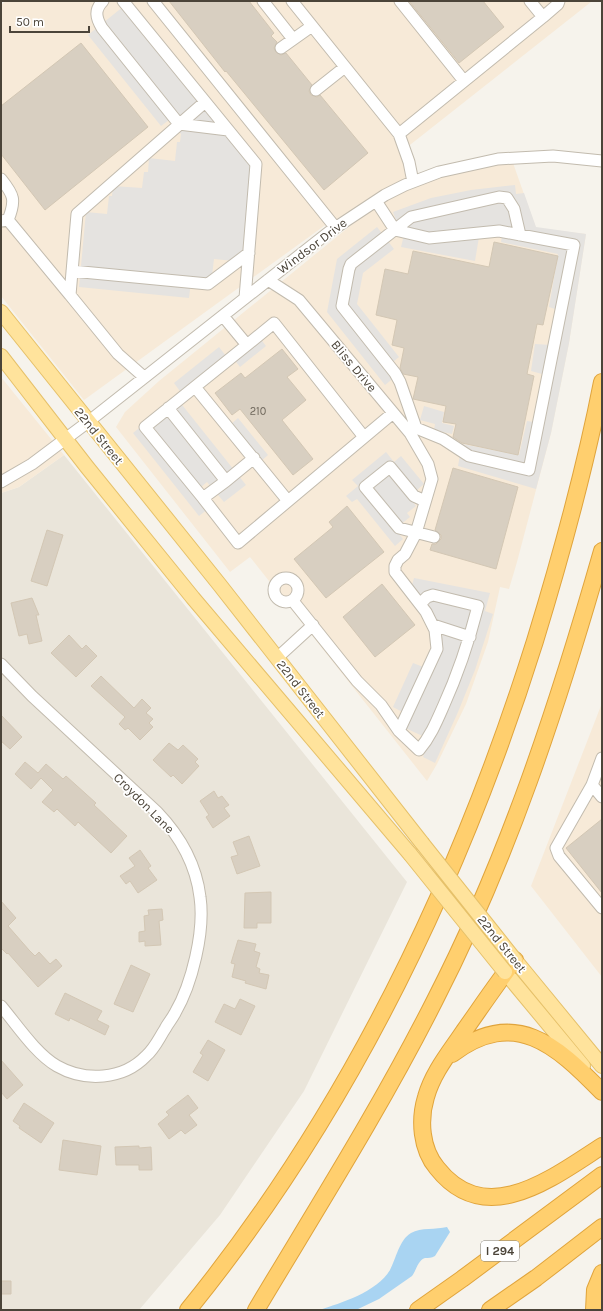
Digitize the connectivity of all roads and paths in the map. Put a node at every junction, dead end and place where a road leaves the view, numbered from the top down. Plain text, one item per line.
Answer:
1 (103, 1) edge
2 (123, 1) edge
3 (153, 1) edge
4 (263, 1) edge
5 (292, 1) edge
6 (400, 1) edge
7 (530, 1) edge
8 (558, 1) edge
9 (543, 17) junction
10 (312, 26) junction
11 (293, 39) junction
12 (281, 48) dead end
13 (345, 67) junction
14 (464, 81) junction
15 (316, 90) dead end
16 (205, 102) junction
17 (179, 124) junction
18 (228, 130) junction
19 (399, 134) junction
20 (601, 161) edge
21 (1, 179) edge
22 (413, 182) junction
23 (376, 201) junction
24 (5, 220) edge
25 (335, 227) junction
26 (395, 230) junction
27 (520, 235) junction
28 (249, 253) junction
29 (72, 271) junction
30 (268, 280) junction
31 (70, 295) junction
32 (245, 298) junction
33 (1, 312) edge
34 (223, 316) junction
35 (247, 345) junction
36 (1, 356) edge
37 (144, 377) junction
38 (602, 382) edge
39 (196, 387) junction
40 (168, 408) junction
41 (393, 413) junction
42 (88, 422) junction
43 (413, 430) junction
44 (364, 437) junction
45 (66, 438) junction
46 (254, 458) junction
47 (226, 481) junction
48 (1, 482) edge
49 (203, 498) junction
50 (288, 501) junction
51 (425, 501) junction
52 (416, 533) junction
53 (434, 536) dead end
54 (602, 551) edge
55 (293, 601) dead end
56 (420, 604) junction
57 (313, 625) junction
58 (433, 625) junction
59 (470, 637) junction
60 (277, 658) junction
61 (1, 664) edge
62 (399, 731) junction
63 (602, 758) edge
64 (592, 785) junction
65 (602, 797) edge
66 (602, 908) edge
67 (510, 966) junction
68 (1, 1006) edge
69 (443, 1061) junction
70 (602, 1066) edge
71 (602, 1091) edge
72 (602, 1146) edge
73 (602, 1174) edge
74 (602, 1227) edge
75 (602, 1273) edge
76 (188, 1310) edge
77 (256, 1310) edge
78 (418, 1310) edge
79 (490, 1310) edge
80 (594, 1310) edge

1 - 17 street
2 - 16 street
3 - 25 street
4 - 11 street
5 - 10 street
6 - 14 street
7 - 9 street
8 - 9 street
9 - 14 street
10 - 11 street
10 - 13 street
11 - 12 street
13 - 15 street
13 - 19 street
14 - 19 street
16 - 17 street
16 - 18 street
17 - 18 street
17 - 29 street
18 - 28 street
19 - 22 street
20 - 22 street, Windsor Drive
21 - 24 street
22 - 23 street, Windsor Drive
23 - 25 street, Windsor Drive
23 - 26 street
24 - 31 street
25 - 30 street, Windsor Drive
26 - 27 street
26 - 27 street
26 - 43 street
27 - 43 street
28 - 29 street
28 - 32 street
29 - 31 street
30 - 32 street, Windsor Drive
30 - 41 street, Bliss Drive
31 - 37 street
32 - 34 street, Windsor Drive
33 - 42 main road, 22nd Street
34 - 35 street
34 - 37 street, Windsor Drive
35 - 39 street
35 - 44 street
36 - 45 main road, 22nd Street
37 - 42 street, Windsor Drive
38 - 76 highway
39 - 40 street
39 - 46 street
40 - 47 street
40 - 49 street
41 - 43 street, Bliss Drive
41 - 44 street
42 - 45 street, Windsor Drive
42 - 60 main road, 22nd Street
43 - 51 street, Bliss Drive
44 - 50 street
45 - 48 street, Windsor Drive
45 - 67 main road, 22nd Street, bridge
46 - 47 street
46 - 50 street
47 - 49 street
49 - 50 street
51 - 52 street
51 - 52 street
52 - 53 street
52 - 56 street
54 - 77 highway
55 - 57 street
56 - 58 street
56 - 59 street
57 - 60 street
57 - 62 street
58 - 59 street
58 - 62 street
59 - 62 street
60 - 67 main road, 22nd Street, bridge
61 - 68 street, Croydon Lane
63 - 64 street
64 - 65 street
64 - 66 street
67 - 69 highway
67 - 70 main road, 22nd Street
67 - 71 main road, 22nd Street
69 - 71 highway
69 - 72 highway
73 - 78 highway, I 294
74 - 79 highway
75 - 80 highway

